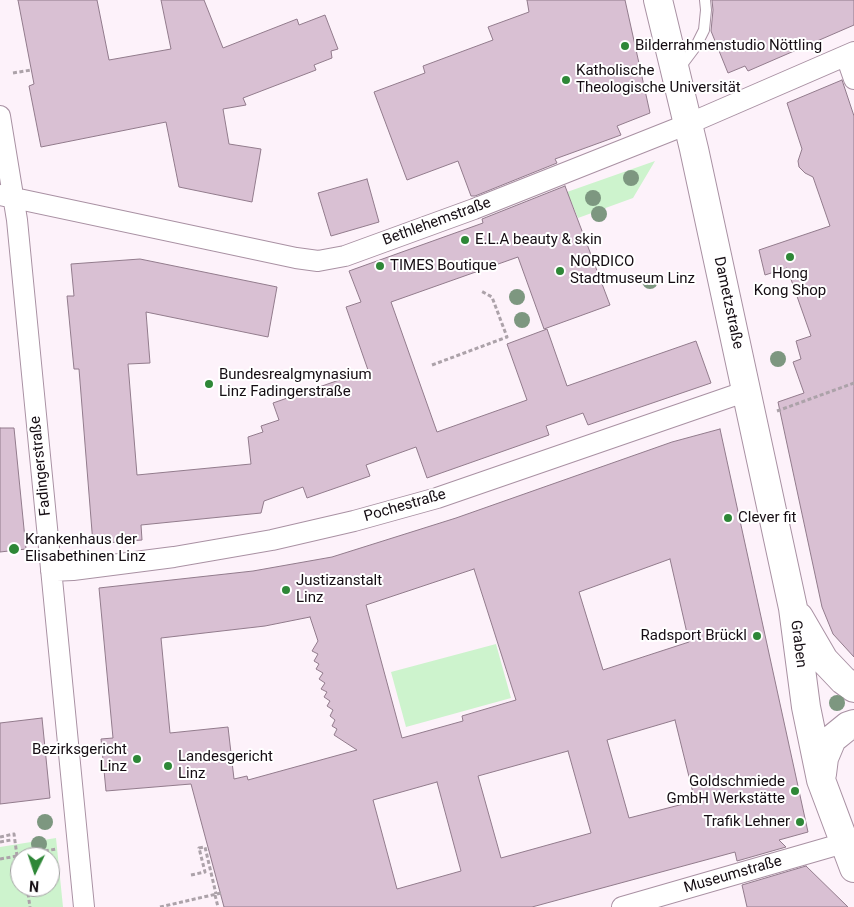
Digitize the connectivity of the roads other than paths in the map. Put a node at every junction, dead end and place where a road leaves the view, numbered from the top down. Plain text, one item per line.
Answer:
1 (658, 0) edge
2 (705, 0) edge
3 (850, 54) edge
4 (675, 74) junction
5 (854, 79) edge
6 (0, 116) edge
7 (688, 124) junction
8 (7, 196) edge
9 (747, 392) junction
10 (51, 571) junction
11 (793, 608) junction
12 (854, 688) edge
13 (854, 724) edge
14 (821, 780) junction
15 (844, 843) junction
16 (854, 868) edge
17 (84, 907) edge
18 (622, 907) edge

1 - 4 main road, Dametzstraße
2 - 4 lane
3 - 5 street
3 - 7 street, Bethlehemstraße
4 - 7 main road, Dametzstraße
6 - 8 street, Fadingerstraße
7 - 8 street, Bethlehemstraße
7 - 9 main road, Dametzstraße
8 - 10 street, Fadingerstraße
9 - 10 street, Pochestraße
9 - 11 main road, Dametzstraße
10 - 17 street, Fadingerstraße
11 - 12 main road, Graben
11 - 14 main road, Graben
13 - 14 main road, Graben
14 - 15 main road, Graben
15 - 16 main road, Graben
15 - 18 street, Museumstraße

